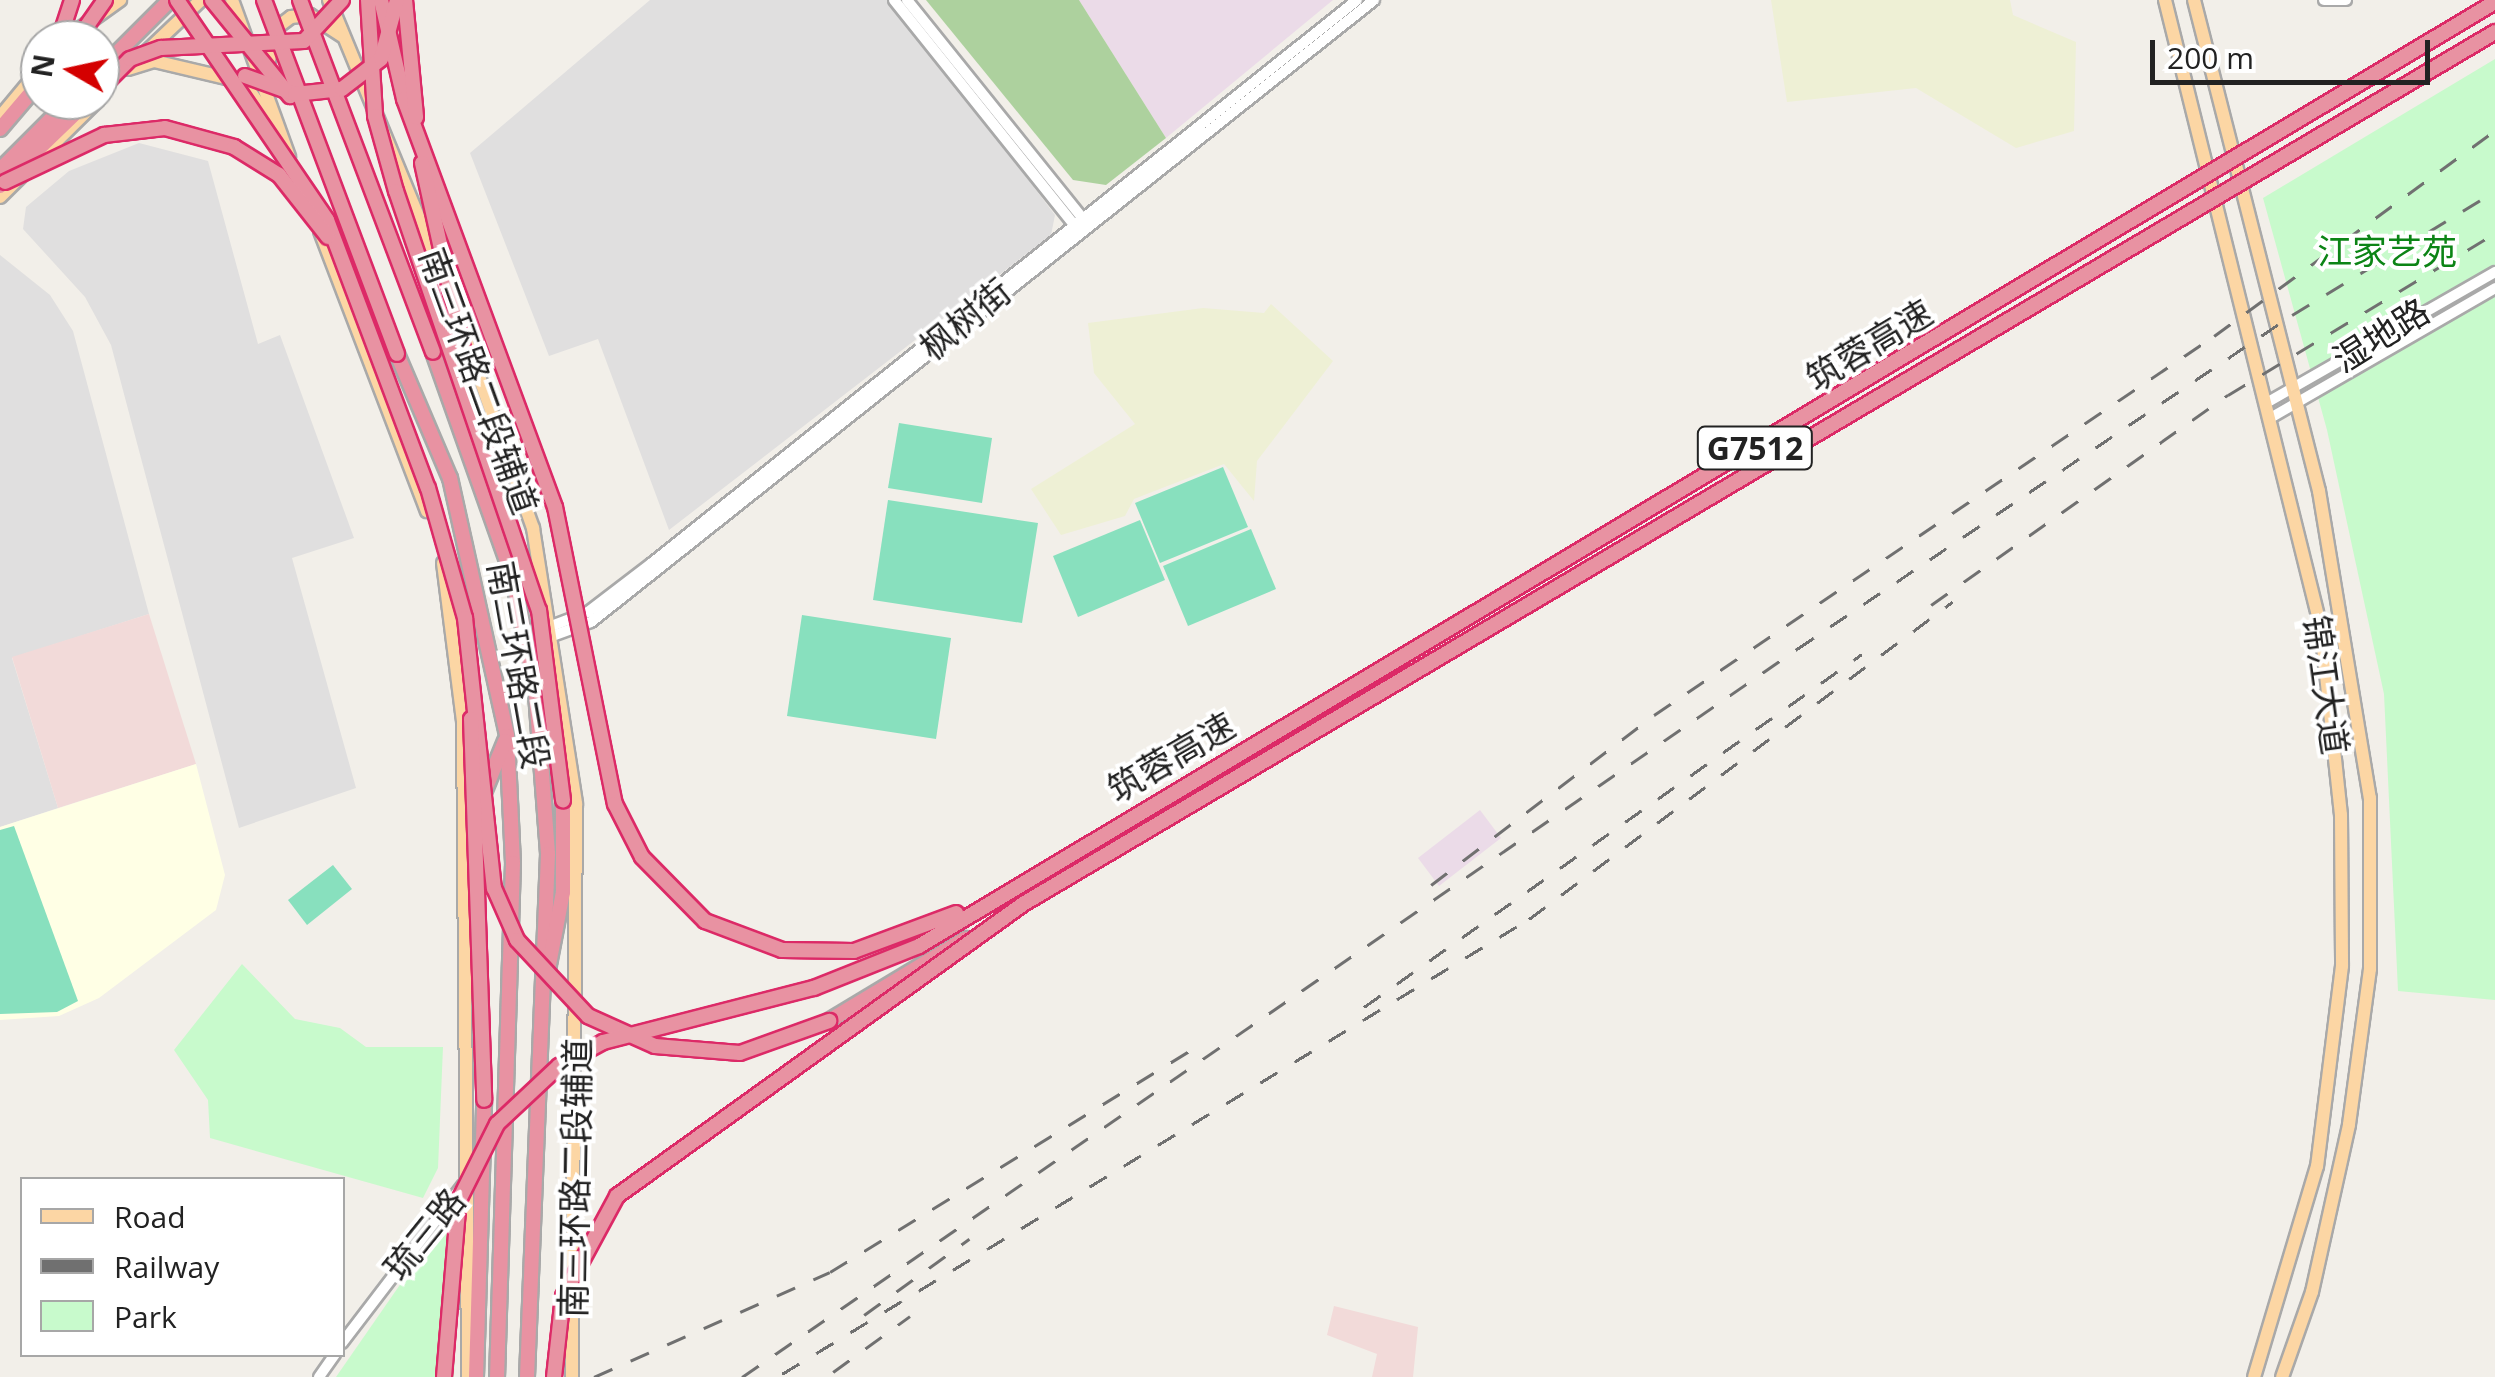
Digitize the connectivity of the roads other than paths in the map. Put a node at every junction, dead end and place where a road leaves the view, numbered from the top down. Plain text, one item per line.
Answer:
1 (120, 0) edge
2 (158, 0) edge
3 (174, 0) edge
4 (201, 0) edge
5 (212, 0) edge
6 (232, 0) edge
7 (264, 0) edge
8 (300, 0) edge
9 (330, 0) edge
10 (340, 0) edge
11 (368, 0) edge
12 (380, 0) edge
13 (397, 0) edge
14 (405, 0) edge
15 (894, 0) edge
16 (907, 0) edge
17 (1357, 0) edge
18 (1374, 0) edge
19 (2165, 0) edge
20 (2194, 0) edge
21 (2324, 0) edge
22 (2346, 0) edge
23 (2495, 2) edge
24 (336, 16) junction
25 (91, 20) edge
26 (2495, 32) edge
27 (120, 38) edge
28 (344, 38) junction
29 (120, 51) edge
30 (208, 51) junction
31 (128, 68) junction
32 (120, 69) edge
33 (120, 77) edge
34 (20, 93) edge
35 (268, 94) junction
36 (20, 106) edge
37 (0, 117) edge
38 (38, 120) edge
39 (54, 120) edge
40 (71, 120) edge
41 (0, 130) edge
42 (281, 139) junction
43 (322, 150) junction
44 (0, 159) edge
45 (1, 184) edge
46 (1078, 221) junction
47 (2495, 272) edge
48 (349, 278) junction
49 (2495, 288) edge
50 (2293, 397) junction
51 (2268, 402) junction
52 (2272, 417) junction
53 (481, 420) junction
54 (458, 629) junction
55 (554, 630) junction
56 (470, 663) junction
57 (507, 736) junction
58 (476, 811) junction
59 (1011, 886) junction
60 (1023, 904) junction
61 (466, 965) junction
62 (540, 1000) junction
63 (472, 1174) junction
64 (345, 1339) edge
65 (444, 1377) edge
66 (468, 1377) edge
67 (476, 1377) edge
68 (497, 1377) edge
69 (528, 1377) edge
70 (554, 1377) edge
71 (572, 1377) edge
72 (2254, 1377) edge
73 (2282, 1377) edge

1 - 25 main road
2 - 27 highway
3 - 29 highway
3 - 30 highway, bridge
4 - 31 main road
5 - 43 highway, bridge
6 - 35 main road
7 - 43 highway, 南三环路二段, bridge
8 - 62 highway, 南三环路二段, bridge
9 - 24 main road, 南三环路二段辅道
10 - 24 street
10 - 32 highway, bridge
11 - 53 highway, bridge
12 - 59 highway, bridge
13 - 30 highway, bridge
14 - 53 highway, bridge
15 - 46 street
16 - 46 street
17 - 46 street, 枫树街
18 - 46 street, 枫树街
19 - 51 main road, 锦江大道
20 - 50 main road, 锦江大道
21 - 22 street
23 - 59 highway, 筑蓉高速 / G7512, bridge
24 - 28 main road, 南三环路二段辅道
26 - 60 highway, 筑蓉高速 / G7512, bridge
28 - 35 main road
28 - 55 main road, 南三环路二段辅道
30 - 48 highway, bridge
31 - 33 main road
31 - 42 main road
34 - 37 main road
35 - 42 main road
36 - 41 highway
38 - 44 highway
39 - 45 highway
40 - 45 highway
42 - 54 main road
43 - 57 highway, 南三环路二段, bridge
45 - 48 highway, bridge
46 - 55 street, 枫树街
47 - 50 street, 湿地路
48 - 56 highway, bridge
49 - 50 street, 湿地路
50 - 51 street, 湿地路
50 - 52 street, 湿地路
50 - 73 main road, 锦江大道
51 - 52 main road, 锦江大道
52 - 72 main road, 锦江大道
53 - 62 highway, bridge
54 - 58 street
54 - 61 main road
55 - 71 main road, 南三环路二段辅道
56 - 60 highway, bridge
56 - 67 highway, bridge
57 - 58 highway
57 - 68 highway, 南三环路二段
58 - 61 street
59 - 65 highway, bridge
60 - 70 highway, bridge
61 - 63 main road
62 - 69 highway, 南三环路二段
63 - 64 street, 琉三路
63 - 66 main road

